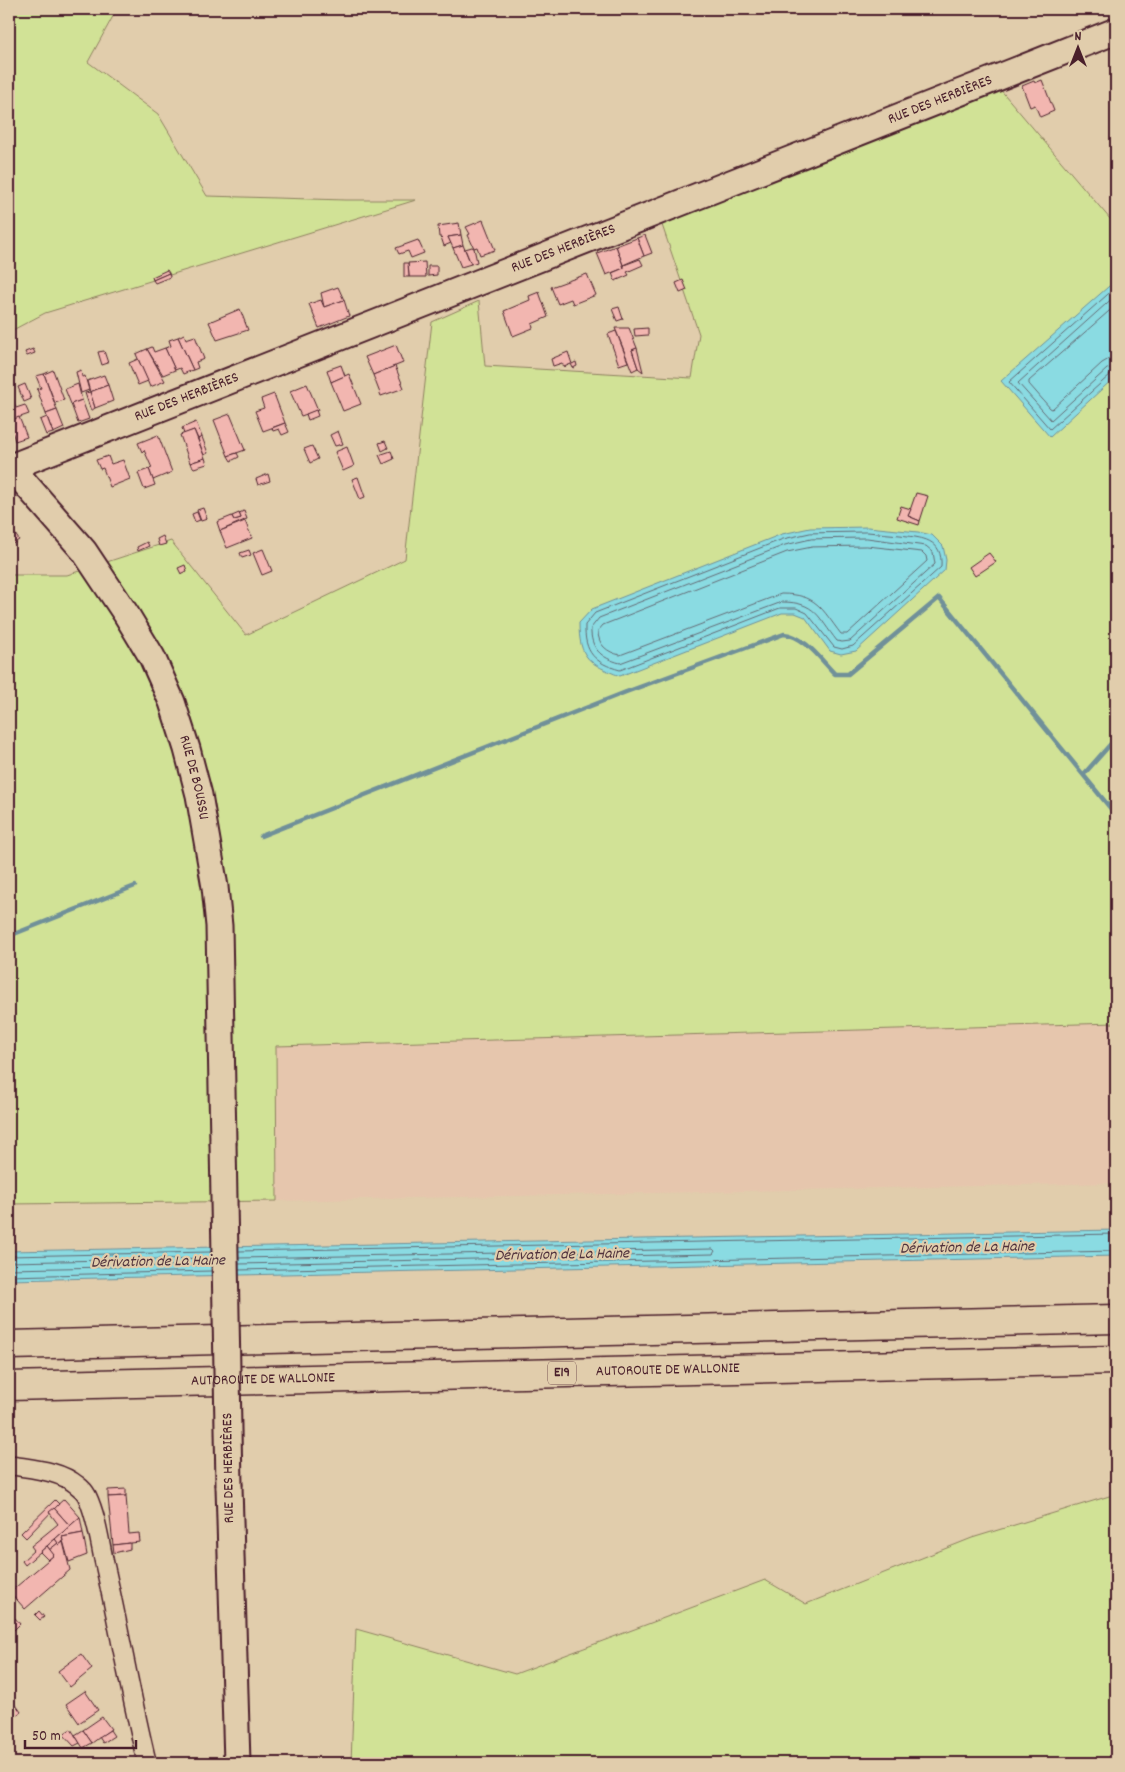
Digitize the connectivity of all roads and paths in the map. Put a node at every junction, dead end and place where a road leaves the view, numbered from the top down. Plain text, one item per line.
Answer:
1 (1116, 31) edge
2 (10, 466) edge
3 (223, 1142) joint
4 (1116, 1319) edge
5 (9, 1345) edge
6 (1116, 1360) edge
7 (9, 1386) edge
8 (9, 1465) edge
9 (147, 1763) edge
10 (237, 1763) edge

1 - 2 street, RUE DES HERBIÈRES
2 - 3 street, RUE DE BOUSSU
3 - 10 street, RUE DES HERBIÈRES, bridge
4 - 5 highway
6 - 7 highway, AUTOROUTE DE WALLONIE / E19
8 - 9 street

